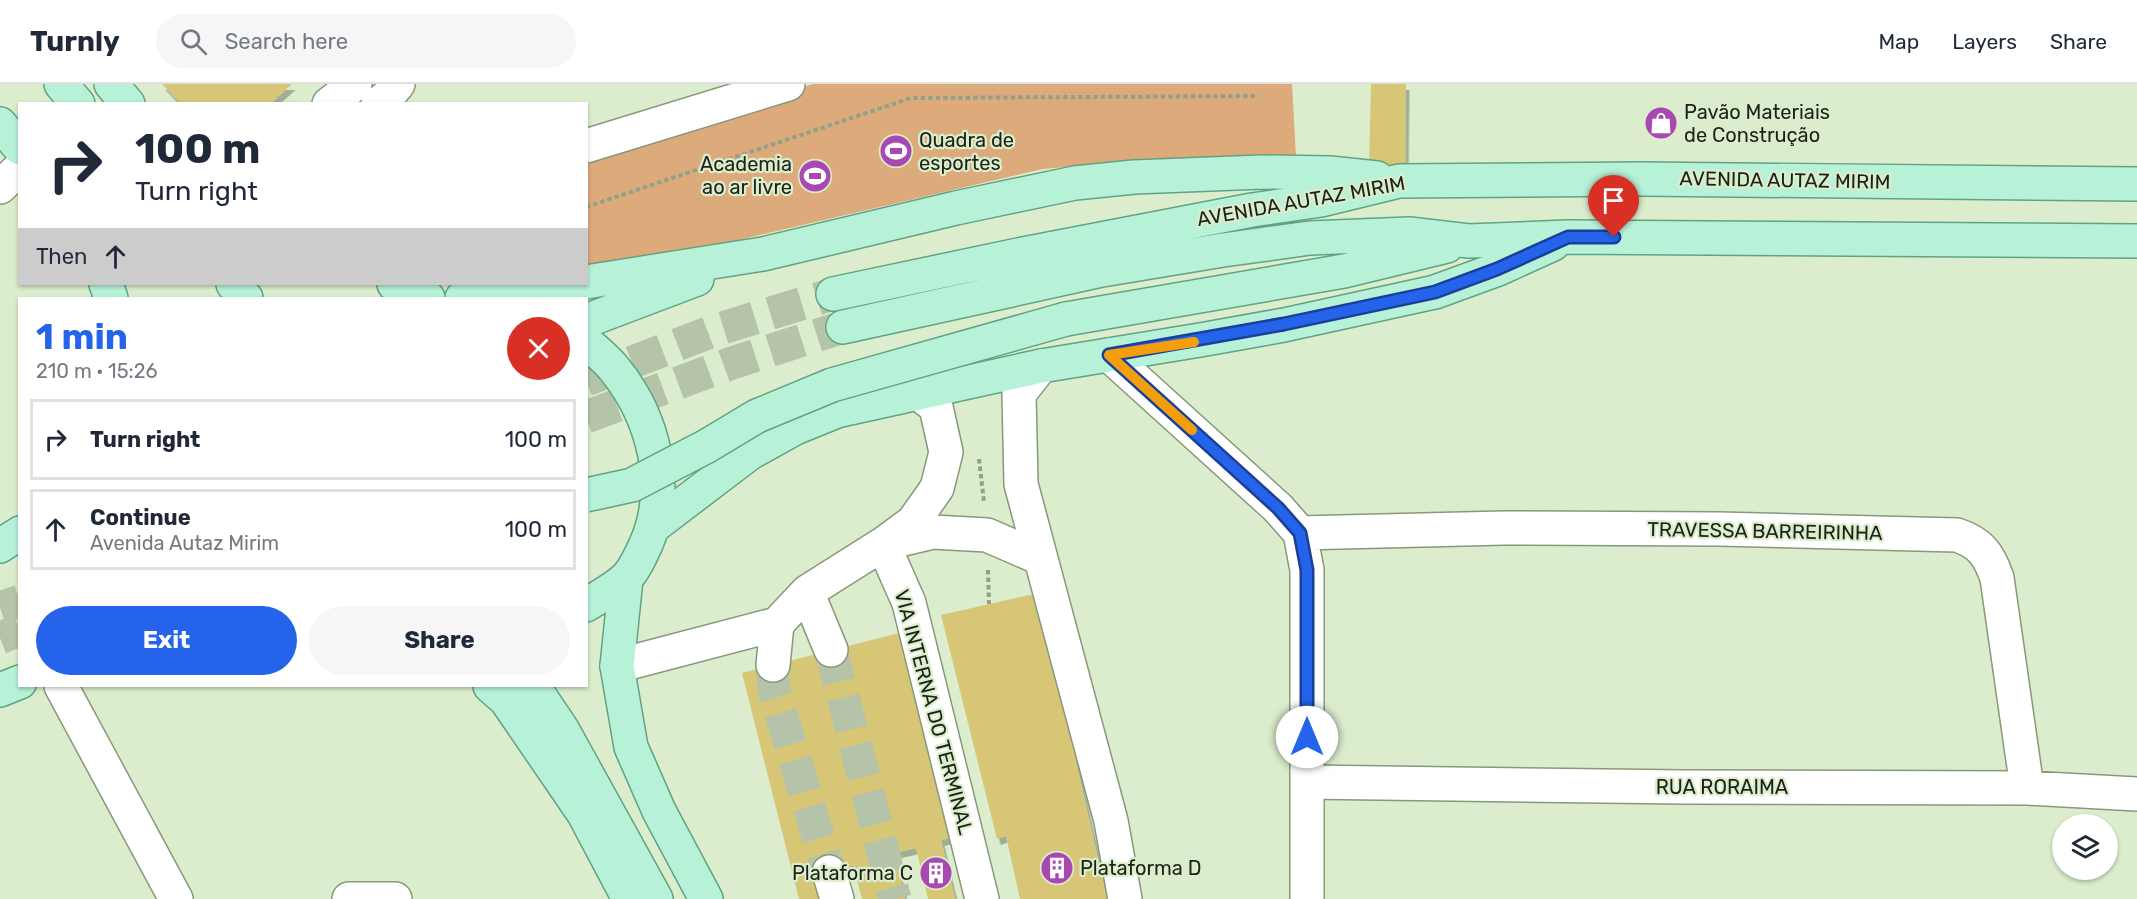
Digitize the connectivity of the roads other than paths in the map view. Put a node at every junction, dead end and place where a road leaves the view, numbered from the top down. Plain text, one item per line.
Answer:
1 (61, 84) edge
2 (111, 84) edge
3 (355, 84) edge
4 (398, 84) edge
5 (788, 84) edge
6 (76, 102) edge
7 (126, 102) edge
8 (332, 102) edge
9 (381, 102) edge
10 (0, 124) edge
11 (588, 145) edge
12 (18, 146) edge
13 (18, 170) edge
14 (1399, 181) junction
15 (2137, 184) edge
16 (0, 187) edge
17 (1568, 237) junction
18 (1469, 241) junction
19 (2137, 241) edge
20 (763, 254) junction
21 (588, 282) edge
22 (234, 285) edge
23 (396, 285) edge
24 (570, 285) edge
25 (833, 294) tunnel mouth
26 (245, 297) edge
27 (426, 297) edge
28 (470, 297) edge
29 (588, 320) edge
30 (843, 327) tunnel mouth
31 (588, 344) edge
32 (1109, 355) junction
33 (1041, 366) junction
34 (918, 393) junction
35 (588, 495) edge
36 (654, 526) junction
37 (1300, 533) junction
38 (18, 534) edge
39 (883, 544) junction
40 (0, 546) edge
41 (1040, 558) junction
42 (626, 579) junction
43 (807, 592) junction
44 (588, 604) edge
45 (777, 624) junction
46 (831, 650) tunnel mouth
47 (773, 665) tunnel mouth
48 (617, 666) junction
49 (18, 683) edge
50 (62, 687) edge
51 (491, 687) edge
52 (534, 687) edge
53 (0, 690) edge
54 (1307, 782) junction
55 (2027, 788) junction
56 (2137, 794) edge
57 (176, 899) edge
58 (349, 899) edge
59 (395, 899) edge
60 (629, 899) edge
61 (656, 899) edge
62 (706, 899) edge
63 (982, 899) edge
64 (1125, 899) edge
65 (1308, 899) edge

1 - 6 main road
2 - 7 main road
3 - 8 street
4 - 9 street
5 - 11 street
10 - 12 main road
13 - 16 street
14 - 15 main road, AVENIDA AUTAZ MIRIM
14 - 20 main road
14 - 25 main road, AVENIDA AUTAZ MIRIM
17 - 18 main road, AVENIDA AUTAZ MIRIM
17 - 19 main road, AVENIDA AUTAZ MIRIM
17 - 32 main road
18 - 30 main road, AVENIDA AUTAZ MIRIM
18 - 35 main road, bridge
20 - 21 main road
20 - 29 main road
22 - 26 main road
23 - 27 main road
24 - 28 main road
31 - 36 main road
32 - 33 main road
32 - 37 street
33 - 34 main road
33 - 41 street
34 - 36 main road
34 - 39 street
36 - 42 main road
37 - 54 street
37 - 55 street, TRAVESSA BARREIRINHA
38 - 40 main road
39 - 41 street
39 - 43 street
39 - 63 street, VIA INTERNA DO TERMINAL
41 - 64 street
42 - 44 main road
42 - 48 main road
43 - 45 street
43 - 46 street
45 - 47 street
45 - 48 street
48 - 62 main road
49 - 53 main road
50 - 57 street
51 - 60 main road
52 - 61 main road
54 - 55 street, RUA RORAIMA
54 - 65 street
55 - 56 street, RUA RORAIMA
58 - 59 street

